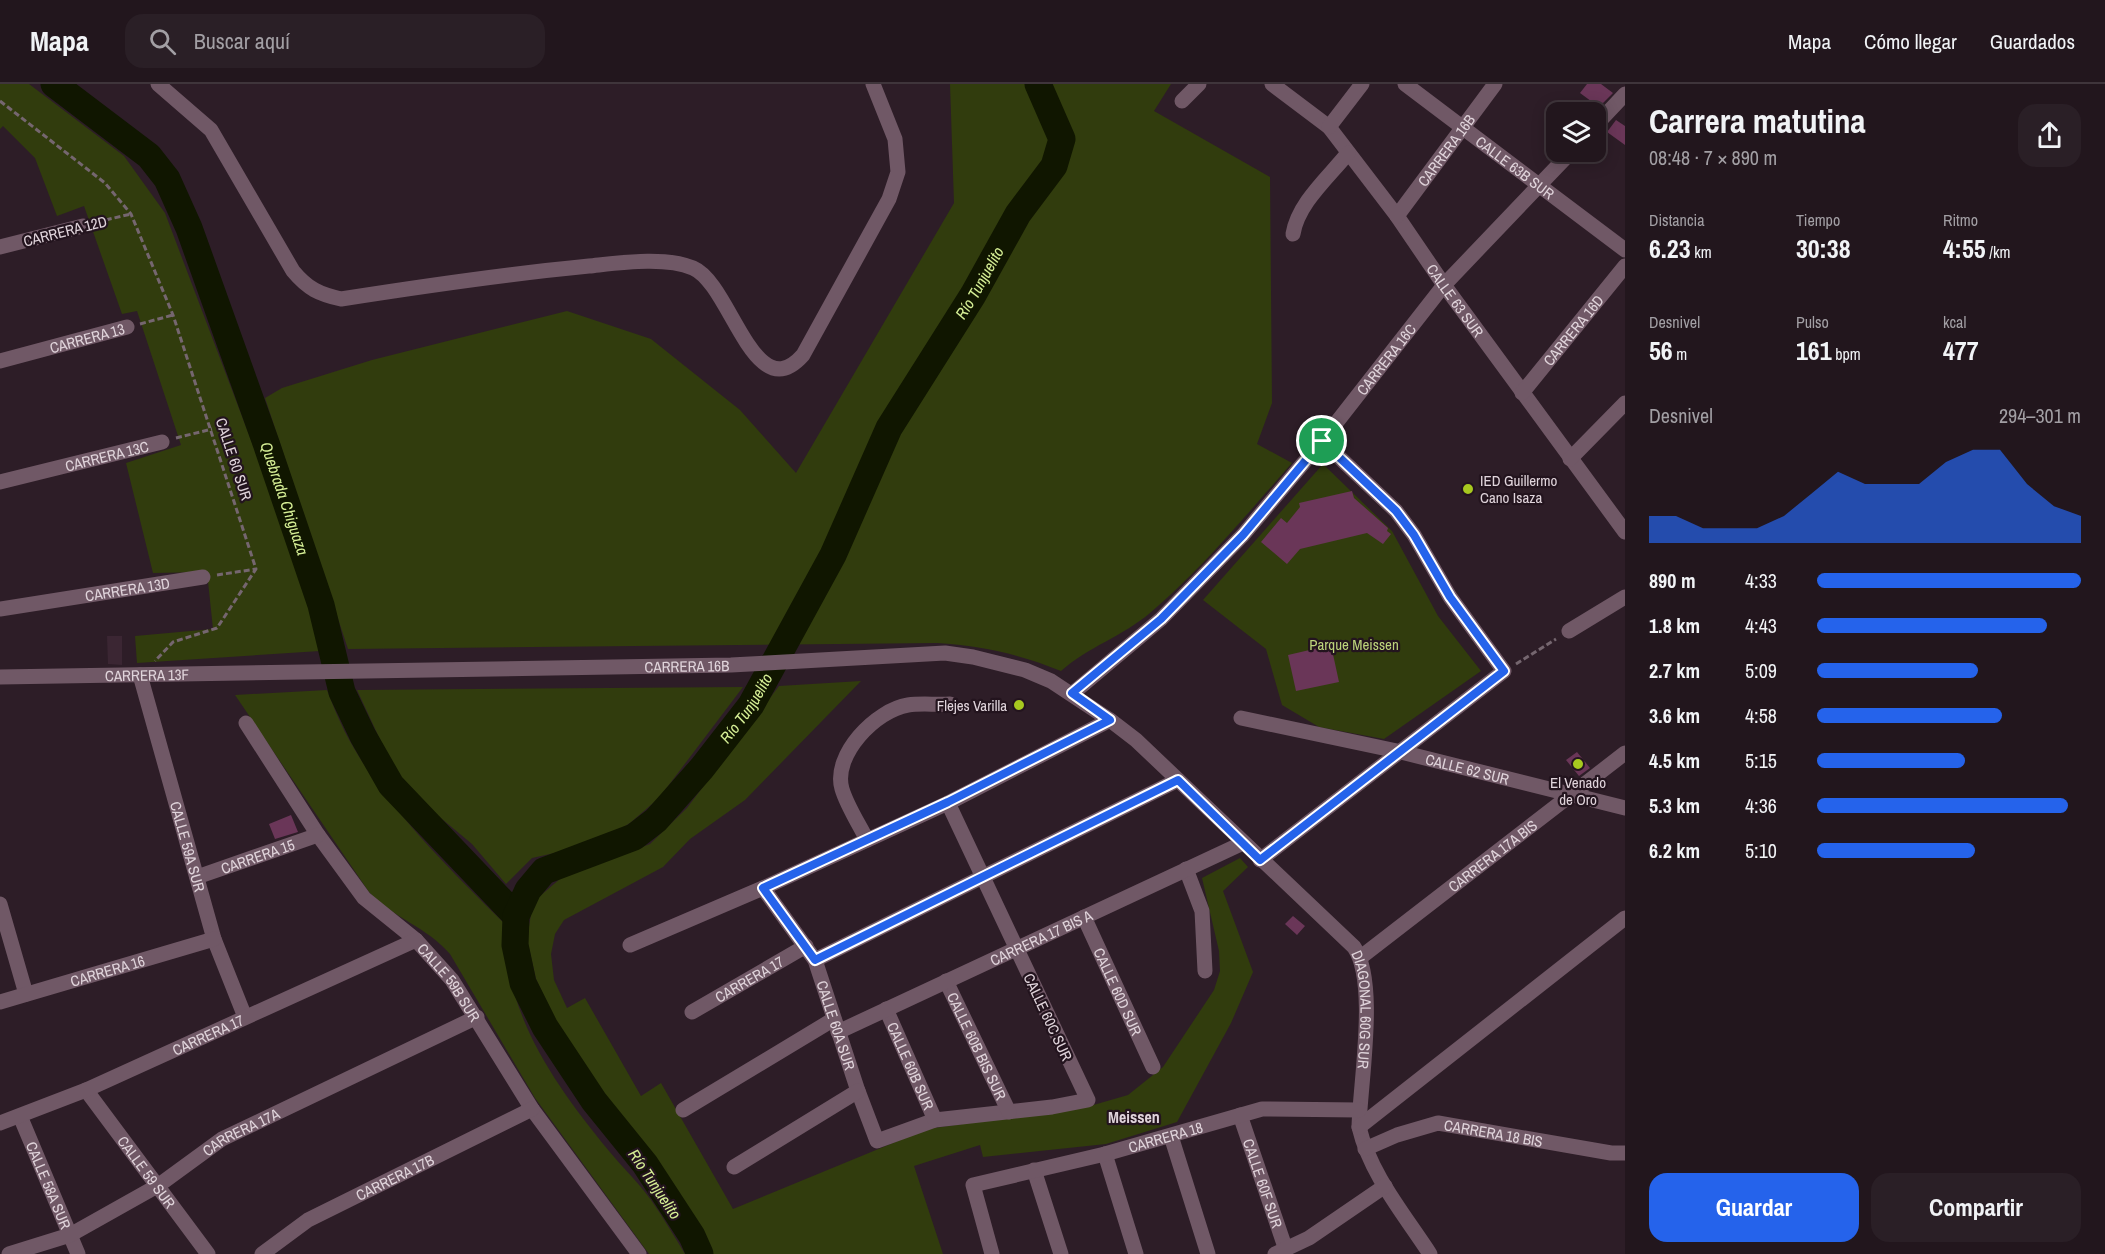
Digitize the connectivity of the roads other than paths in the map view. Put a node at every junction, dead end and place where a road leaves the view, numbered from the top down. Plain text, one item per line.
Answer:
1 (158, 84) edge
2 (873, 84) edge
3 (1199, 84) edge
4 (1272, 84) edge
5 (1362, 84) edge
6 (1405, 84) edge
7 (1495, 84) edge
8 (1625, 94) edge
9 (1182, 101) dead end
10 (1606, 114) edge
11 (1329, 127) junction
12 (1463, 128) junction
13 (1348, 153) junction
14 (1561, 162) edge
15 (1539, 185) junction
16 (1397, 216) junction
17 (83, 226) road end
18 (1293, 234) dead end
19 (0, 247) edge
20 (1625, 250) edge
21 (1625, 267) edge
22 (1444, 285) junction
23 (127, 327) road end
24 (0, 361) edge
25 (1522, 393) junction
26 (1625, 403) edge
27 (1322, 441) junction
28 (162, 442) road end
29 (1570, 459) junction
30 (0, 482) edge
31 (1625, 532) edge
32 (203, 577) road end
33 (1625, 597) edge
34 (0, 609) edge
35 (1569, 631) road end
36 (143, 671) junction
37 (294, 671) joint
38 (0, 677) edge
39 (1072, 693) junction
40 (950, 704) dead end
41 (1241, 718) dead end
42 (1110, 720) junction
43 (246, 723) dead end
44 (1397, 751) junction
45 (1625, 753) edge
46 (1178, 780) junction
47 (1569, 795) junction
48 (948, 802) junction
49 (1625, 808) edge
50 (318, 835) junction
51 (867, 840) junction
52 (1243, 843) junction
53 (1260, 860) junction
54 (1186, 869) junction
55 (983, 876) junction
56 (197, 877) junction
57 (763, 888) junction
58 (0, 904) edge
59 (1084, 917) junction
60 (1625, 918) edge
61 (214, 939) junction
62 (416, 940) junction
63 (630, 945) dead end
64 (806, 946) junction
65 (1016, 948) junction
66 (1361, 957) junction
67 (815, 960) junction
68 (1205, 971) dead end
69 (945, 981) junction
70 (26, 994) junction
71 (0, 1002) edge
72 (886, 1010) junction
73 (692, 1012) dead end
74 (245, 1017) junction
75 (477, 1017) junction
76 (836, 1025) junction
77 (1153, 1068) dead end
78 (86, 1090) junction
79 (858, 1091) junction
80 (532, 1109) junction
81 (683, 1110) dead end
82 (1359, 1110) junction
83 (1009, 1112) junction
84 (1240, 1115) junction
85 (20, 1116) junction
86 (935, 1120) junction
87 (0, 1123) edge
88 (1359, 1127) junction
89 (1171, 1136) junction
90 (1365, 1149) junction
91 (1625, 1153) edge
92 (1105, 1154) junction
93 (734, 1167) dead end
94 (1034, 1170) junction
95 (159, 1185) junction
96 (1385, 1186) junction
97 (70, 1235) junction
98 (1281, 1252) edge
99 (9, 1254) edge
100 (78, 1254) edge
101 (208, 1254) edge
102 (262, 1254) edge
103 (639, 1254) edge
104 (992, 1254) edge
105 (1061, 1254) edge
106 (1136, 1254) edge
107 (1208, 1254) edge
108 (1430, 1254) edge

1 - 2 street
3 - 9 street
4 - 11 street, CALLE 63 SUR
5 - 11 street
6 - 12 street, CALLE 63B SUR
7 - 12 street, CARRERA 16B
8 - 10 street
11 - 13 street, CALLE 63 SUR
12 - 15 street, CALLE 63B SUR
12 - 16 street, CARRERA 16B
13 - 16 street, CALLE 63 SUR
13 - 18 street
14 - 15 street, CARRERA 16C
15 - 20 street, CALLE 63B SUR
15 - 22 street, CARRERA 16C
16 - 22 street, CALLE 63 SUR
17 - 19 street, CARRERA 12D
21 - 25 street, CARRERA 16D
22 - 25 street, CALLE 63 SUR
22 - 27 street, CARRERA 16C
23 - 24 street, CARRERA 13
25 - 29 street, CALLE 63 SUR
26 - 29 street
27 - 39 street, CARRERA 16C
27 - 44 street
28 - 30 street, CARRERA 13C
29 - 31 street, CALLE 63 SUR
32 - 34 street, CARRERA 13D
33 - 35 street
36 - 37 street, CARRERA 13F
36 - 38 street, CARRERA 13F
36 - 56 street, CALLE 59A SUR
37 - 39 street, CARRERA 16B
39 - 42 street, DIAGONAL 60G SUR
40 - 51 street
41 - 44 street, CALLE 62 SUR
42 - 46 street, DIAGONAL 60G SUR
42 - 48 street
43 - 50 street, CALLE 59B SUR
44 - 47 street, CALLE 62 SUR
44 - 53 street
45 - 47 street, CARRERA 17A BIS
46 - 52 street, DIAGONAL 60G SUR
46 - 55 street
47 - 49 street, CALLE 62 SUR
47 - 66 street, CARRERA 17A BIS
48 - 51 street
48 - 55 street, CALLE 60C SUR
50 - 56 street, CARRERA 15
50 - 62 street, CALLE 59B SUR
51 - 57 street
52 - 53 street, DIAGONAL 60G SUR
52 - 54 street, CARRERA 17 BIS A
53 - 66 street, DIAGONAL 60G SUR
54 - 59 street, CARRERA 17 BIS A
54 - 68 street
55 - 65 street, CALLE 60C SUR
55 - 67 street
56 - 61 street, CALLE 59A SUR
57 - 63 street
57 - 64 street, CALLE 60A SUR
58 - 70 street
59 - 65 street, CARRERA 17 BIS A
59 - 77 street, CALLE 60D SUR
60 - 88 street
61 - 70 street, CARRERA 16
61 - 74 street, CALLE 59A SUR
62 - 74 street, CARRERA 17
62 - 75 street, CALLE 59B SUR
64 - 67 street, CALLE 60A SUR
64 - 73 street, CARRERA 17
65 - 69 street, CARRERA 17 BIS A
65 - 83 street, CALLE 60C SUR
66 - 82 street, DIAGONAL 60G SUR
67 - 76 street, CALLE 60A SUR
69 - 72 street, CARRERA 17 BIS A
69 - 83 street, CALLE 60B BIS SUR
70 - 71 street, CARRERA 16
72 - 76 street, CARRERA 17 BIS A
72 - 86 street, CALLE 60B SUR
74 - 78 street, CARRERA 17
75 - 80 street, CALLE 59B SUR
75 - 95 street, CARRERA 17A
76 - 79 street, CALLE 60A SUR
76 - 81 street, CARRERA 17 BIS A
78 - 85 street, CARRERA 17
78 - 95 street, CALLE 59 SUR
79 - 86 street, CALLE 60A SUR
79 - 93 street
80 - 102 street, CARRERA 17B
80 - 103 street, CALLE 59B SUR
82 - 84 street, CARRERA 18
82 - 88 street, DIAGONAL 60G SUR
83 - 86 street
84 - 89 street, CARRERA 18
84 - 98 street, CALLE 60F SUR
85 - 87 street, CARRERA 17
85 - 97 street, CALLE 58A SUR
88 - 90 street, DIAGONAL 60G SUR
89 - 92 street, CARRERA 18
89 - 107 street
90 - 91 street, CARRERA 18 BIS
90 - 96 street, DIAGONAL 60G SUR
92 - 94 street, CARRERA 18
92 - 106 street
94 - 104 street, CARRERA 18
94 - 105 street
95 - 97 street, CARRERA 17A
95 - 101 street, CALLE 59 SUR
96 - 98 street
96 - 108 street, DIAGONAL 60G SUR
97 - 99 street, CARRERA 17A
97 - 100 street, CALLE 58A SUR

